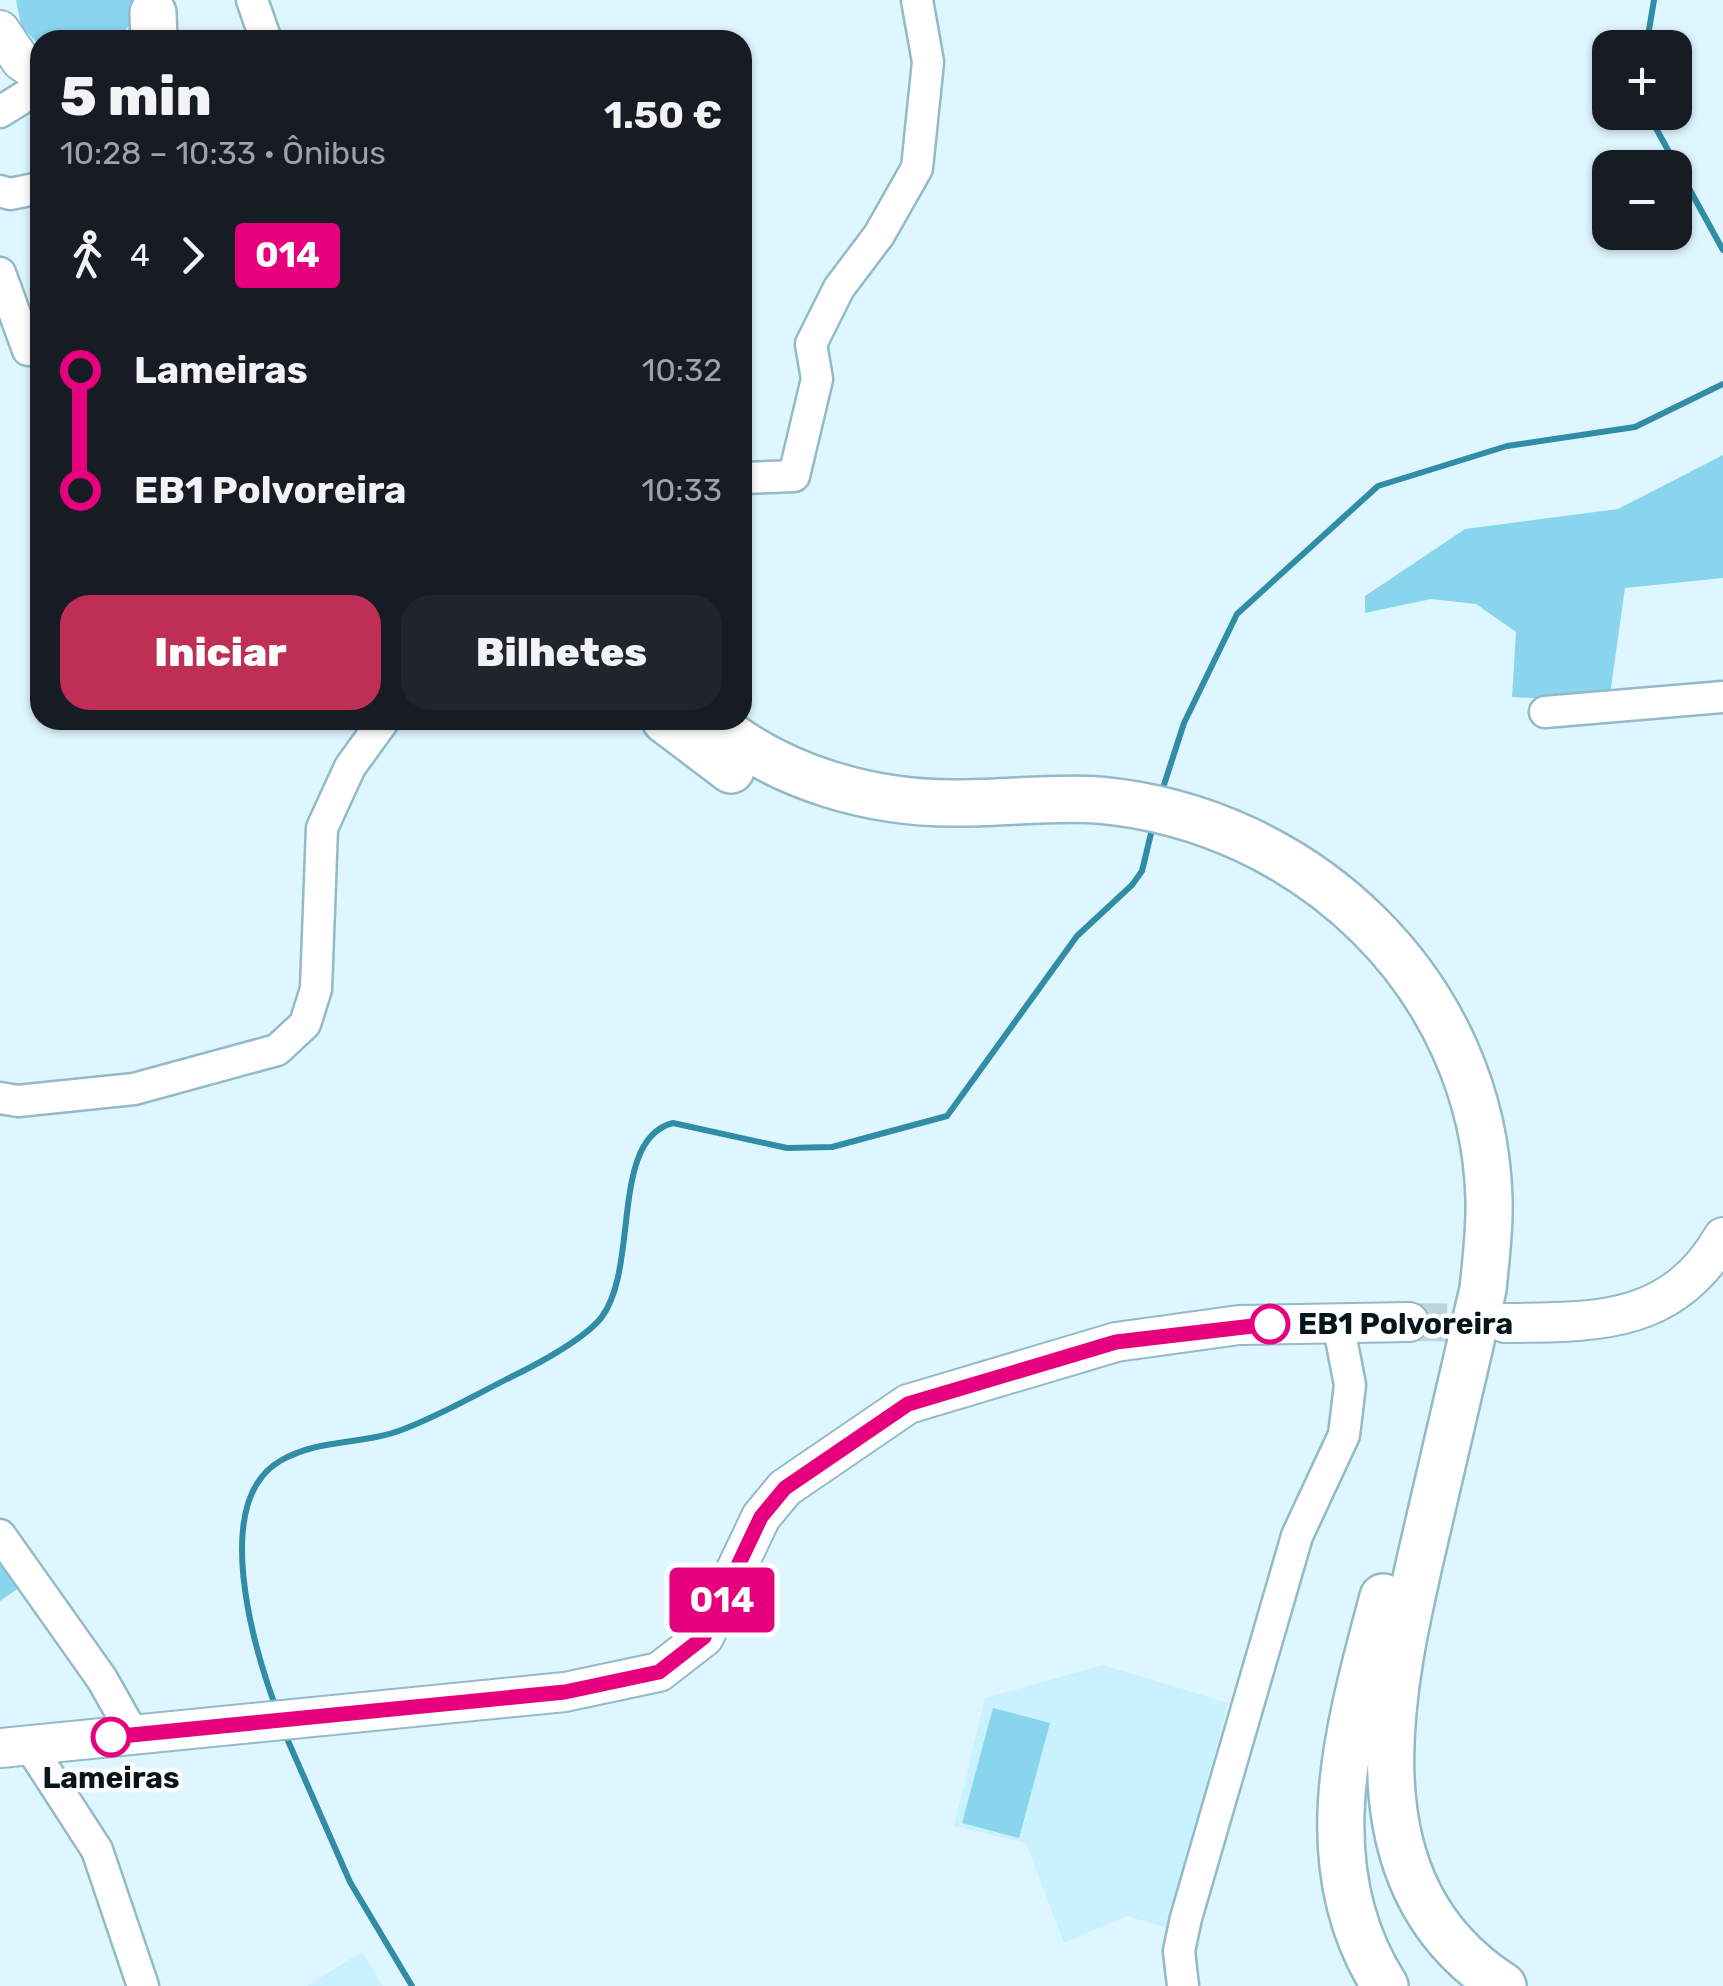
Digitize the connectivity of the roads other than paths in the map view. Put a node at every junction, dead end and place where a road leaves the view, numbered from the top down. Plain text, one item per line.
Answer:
1 (252, 0) edge
2 (917, 0) edge
3 (262, 30) edge
4 (1, 38) edge
5 (30, 68) edge
6 (30, 93) edge
7 (0, 112) edge
8 (0, 190) edge
9 (30, 190) edge
10 (0, 274) edge
11 (28, 350) dead end
12 (752, 478) edge
13 (1723, 697) edge
14 (1545, 712) dead end
15 (377, 730) edge
16 (679, 730) edge
17 (726, 730) edge
18 (0, 1098) edge
19 (1723, 1237) edge
20 (1409, 1322) tunnel mouth
21 (1338, 1323) junction
22 (1506, 1323) tunnel mouth
23 (1430, 1516) junction
24 (0, 1535) edge
25 (1357, 1696) junction
26 (133, 1734) junction
27 (14, 1747) edge
28 (143, 1986) edge
29 (1183, 1986) edge
30 (1366, 1986) edge
31 (1384, 1986) edge
32 (1414, 1986) edge
33 (1503, 1986) edge

1 - 3 street
2 - 12 street
4 - 5 main road
6 - 7 street
8 - 9 street
10 - 11 street
13 - 14 street
15 - 18 street
16 - 25 highway
17 - 23 highway
19 - 22 main road
20 - 21 main road
21 - 26 main road
21 - 29 street
23 - 32 highway
23 - 33 highway
24 - 26 street
25 - 30 highway
25 - 31 highway
26 - 27 main road
27 - 28 street

